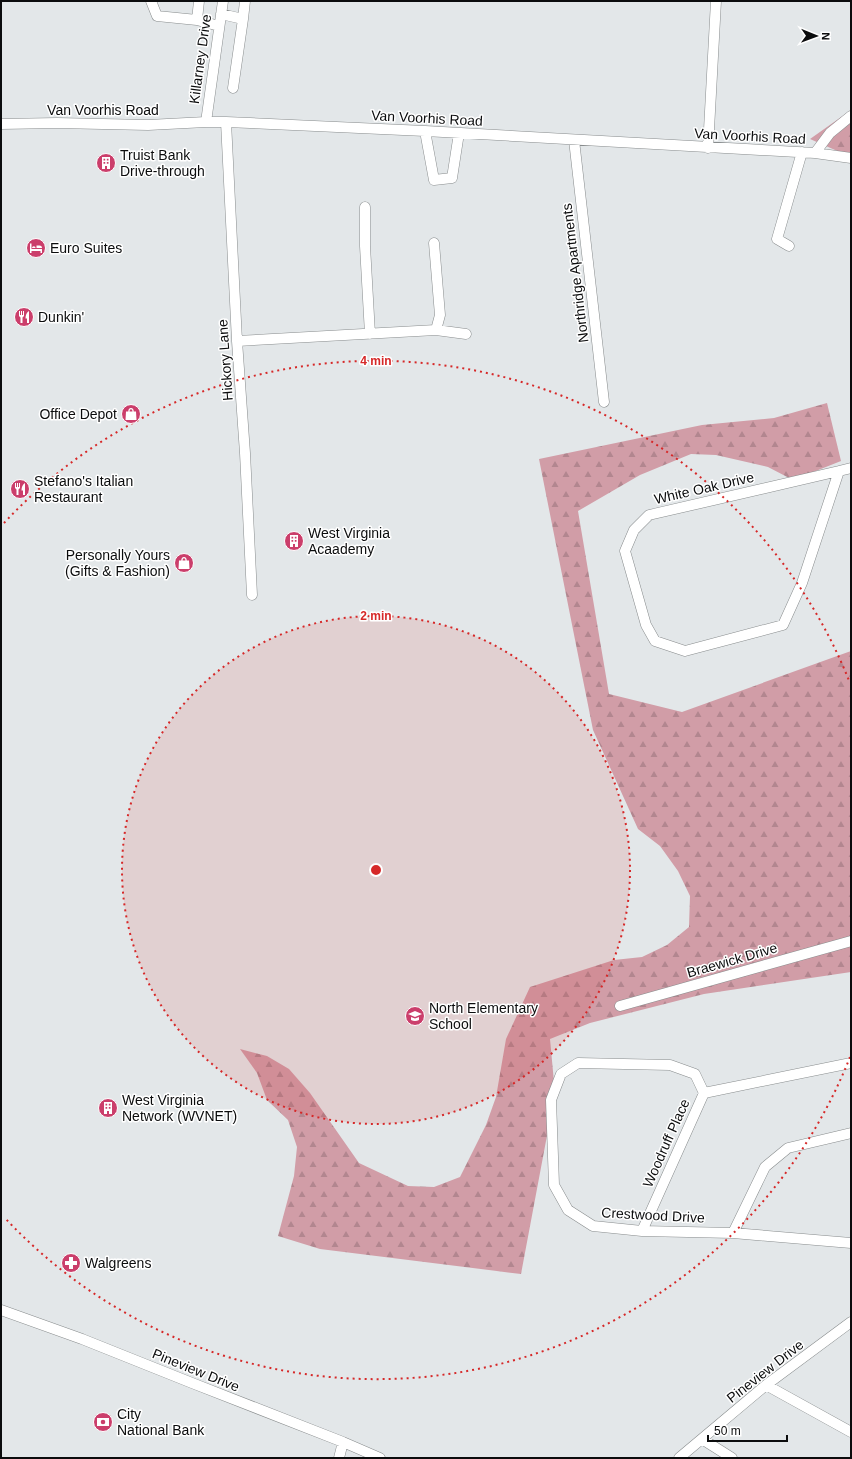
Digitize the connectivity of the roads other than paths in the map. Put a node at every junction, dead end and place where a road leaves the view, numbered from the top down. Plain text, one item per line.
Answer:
1 (151, 1) edge
2 (199, 1) edge
3 (223, 1) edge
4 (245, 1) edge
5 (716, 1) edge
6 (221, 14) junction
7 (197, 20) junction
8 (243, 20) junction
9 (219, 26) junction
10 (233, 88) dead end
11 (851, 116) edge
12 (206, 122) junction
13 (226, 122) junction
14 (1, 124) edge
15 (425, 131) junction
16 (459, 133) junction
17 (574, 140) junction
18 (708, 148) junction
19 (802, 152) junction
20 (816, 153) junction
21 (851, 158) edge
22 (365, 207) dead end
23 (434, 243) dead end
24 (789, 246) dead end
25 (436, 330) junction
26 (370, 334) junction
27 (466, 334) dead end
28 (237, 341) junction
29 (604, 402) dead end
30 (851, 468) edge
31 (839, 471) junction
32 (252, 595) dead end
33 (851, 941) edge
34 (620, 1006) dead end
35 (851, 1063) edge
36 (704, 1093) junction
37 (851, 1133) edge
38 (642, 1231) junction
39 (733, 1233) junction
40 (851, 1243) edge
41 (1, 1310) edge
42 (850, 1324) edge
43 (766, 1385) junction
44 (851, 1432) edge
45 (702, 1439) junction
46 (344, 1442) junction
47 (339, 1458) edge
48 (380, 1458) edge
49 (679, 1458) edge
50 (732, 1458) edge

1 - 7 street
2 - 7 street
3 - 6 street, Killarney Drive
4 - 8 street
5 - 18 street
6 - 8 street
6 - 9 street, Killarney Drive
7 - 9 street
8 - 10 street
9 - 12 street, Killarney Drive
11 - 20 street
12 - 13 street, Van Voorhis Road
12 - 14 street, Van Voorhis Road
13 - 15 street, Van Voorhis Road
13 - 28 street, Hickory Lane
15 - 16 street, Van Voorhis Road
15 - 16 street
16 - 17 street, Van Voorhis Road
17 - 18 street, Van Voorhis Road
17 - 29 street, Northridge Apartments
18 - 19 street, Van Voorhis Road
19 - 20 street, Van Voorhis Road
19 - 24 street
20 - 21 street, Van Voorhis Road
22 - 26 street
23 - 25 street
25 - 26 street
25 - 27 street
26 - 28 street
28 - 32 street, Hickory Lane
30 - 31 street, White Oak Drive
31 - 31 street, White Oak Drive
33 - 34 street, Braewick Drive
35 - 36 street, Woodruff Place
36 - 38 street, Woodruff Place
36 - 38 street, Crestwood Drive
37 - 39 street
38 - 39 street, Crestwood Drive
39 - 40 street, Crestwood Drive
41 - 46 street, Pineview Drive
42 - 43 street, Pineview Drive
43 - 44 street
43 - 45 street, Pineview Drive
45 - 49 street, Pineview Drive
45 - 50 street
46 - 47 street
46 - 48 street, Pineview Drive

